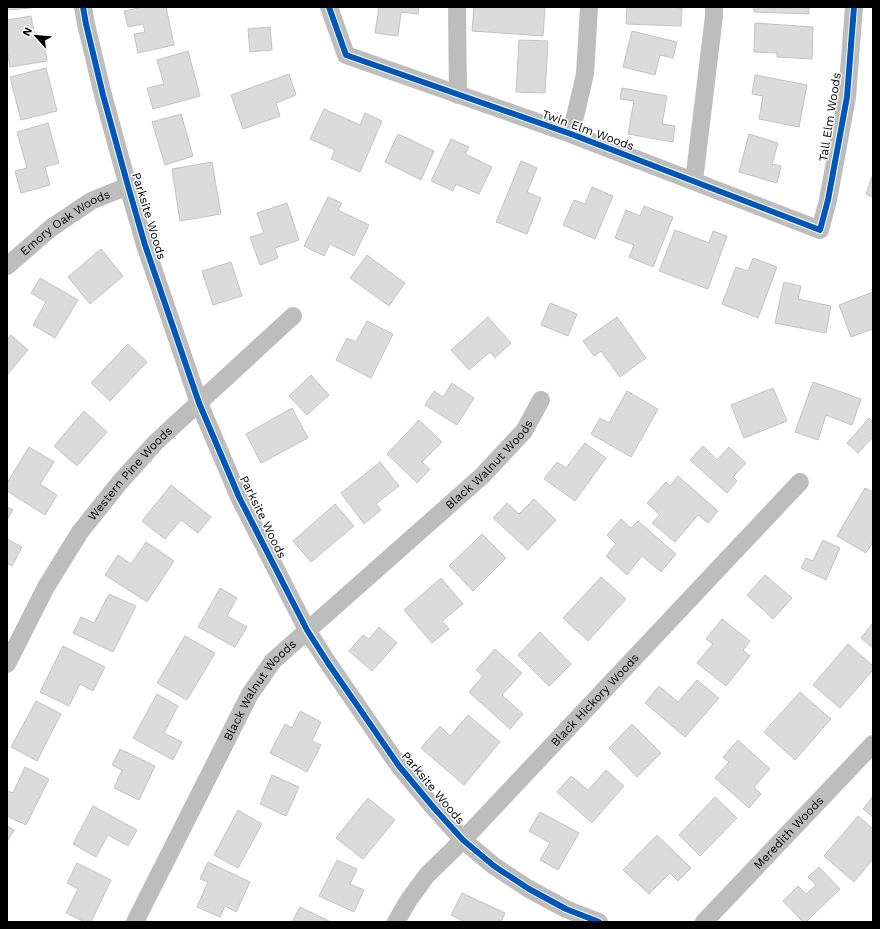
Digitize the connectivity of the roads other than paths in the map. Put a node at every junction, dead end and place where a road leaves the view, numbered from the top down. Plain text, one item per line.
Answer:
1 (83, 7) edge
2 (329, 7) edge
3 (457, 7) edge
4 (589, 7) edge
5 (714, 7) edge
6 (854, 7) edge
7 (458, 95) junction
8 (571, 134) junction
9 (694, 181) junction
10 (128, 186) junction
11 (820, 230) joint
12 (7, 266) edge
13 (293, 316) dead end
14 (541, 400) dead end
15 (199, 403) junction
16 (800, 482) dead end
17 (308, 630) junction
18 (7, 664) edge
19 (873, 744) edge
20 (463, 840) junction
21 (135, 922) edge
22 (396, 922) edge
23 (599, 922) edge
24 (704, 922) edge

1 - 10 street, Parksite Woods
2 - 7 street, Twin Elm Woods
3 - 7 street
4 - 8 street
5 - 9 street
6 - 11 street, Tall Elm Woods
7 - 8 street, Twin Elm Woods
8 - 9 street, Twin Elm Woods
9 - 11 street, Twin Elm Woods
10 - 12 street, Emory Oak Woods
10 - 15 street, Parksite Woods
13 - 15 street, Western Pine Woods
14 - 17 street, Black Walnut Woods
15 - 17 street, Parksite Woods
15 - 18 street, Western Pine Woods
16 - 20 street, Black Hickory Woods
17 - 20 street, Parksite Woods
17 - 21 street, Black Walnut Woods
19 - 24 street, Meredith Woods
20 - 22 street, Black Hickory Woods
20 - 23 street, Parksite Woods

